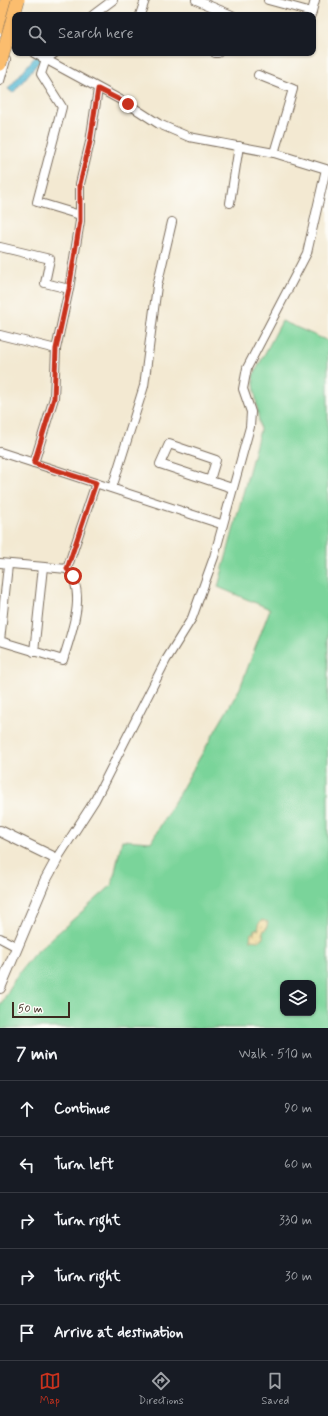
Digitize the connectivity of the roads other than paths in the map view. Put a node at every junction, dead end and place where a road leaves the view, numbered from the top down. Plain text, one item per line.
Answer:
1 (1, 0) edge
2 (7, 0) edge
3 (18, 0) edge
4 (24, 0) edge
5 (113, 0) edge
6 (145, 0) edge
7 (196, 0) edge
8 (268, 0) edge
9 (315, 0) edge
10 (0, 4) edge
11 (15, 12) edge
12 (20, 12) edge
13 (97, 12) edge
14 (141, 12) edge
15 (225, 12) edge
16 (305, 12) edge
17 (312, 12) edge
18 (12, 21) edge
19 (0, 27) edge
20 (0, 36) edge
21 (12, 42) edge
22 (12, 45) edge
23 (40, 56) edge
24 (50, 56) edge
25 (46, 59) junction
26 (0, 64) edge
27 (258, 75) dead end
28 (0, 81) edge
29 (98, 89) junction
30 (239, 146) junction
31 (274, 153) junction
32 (230, 203) dead end
33 (80, 215) junction
34 (172, 222) dead end
35 (0, 247) edge
36 (69, 289) junction
37 (0, 334) edge
38 (56, 349) junction
39 (0, 452) edge
40 (34, 463) junction
41 (210, 480) junction
42 (96, 483) junction
43 (112, 488) junction
44 (232, 488) junction
45 (221, 524) junction
46 (4, 564) edge
47 (43, 567) junction
48 (67, 569) junction
49 (34, 652) junction
50 (0, 831) edge
51 (57, 859) junction
52 (0, 938) edge
53 (17, 947) junction
54 (0, 988) edge

1 - 10 street
2 - 19 highway
3 - 11 highway, bridge
4 - 12 street
5 - 13 street
6 - 14 street
7 - 15 street
8 - 16 street
9 - 17 street
18 - 26 highway, bridge
20 - 21 street
22 - 28 street
23 - 25 street
24 - 25 street
25 - 29 street
25 - 33 street
27 - 31 street
29 - 30 street
29 - 33 street
30 - 31 street
30 - 32 street
31 - 44 street
33 - 36 street
34 - 43 street
35 - 36 street
36 - 38 street
37 - 38 street
38 - 40 street
39 - 40 street
40 - 42 street
41 - 41 street
41 - 44 street
42 - 43 street
42 - 48 street
43 - 45 street
44 - 45 street
45 - 51 street
46 - 47 street
46 - 49 street
47 - 48 street
47 - 49 street
48 - 49 street
50 - 51 street
51 - 53 street
52 - 53 street
53 - 54 street

